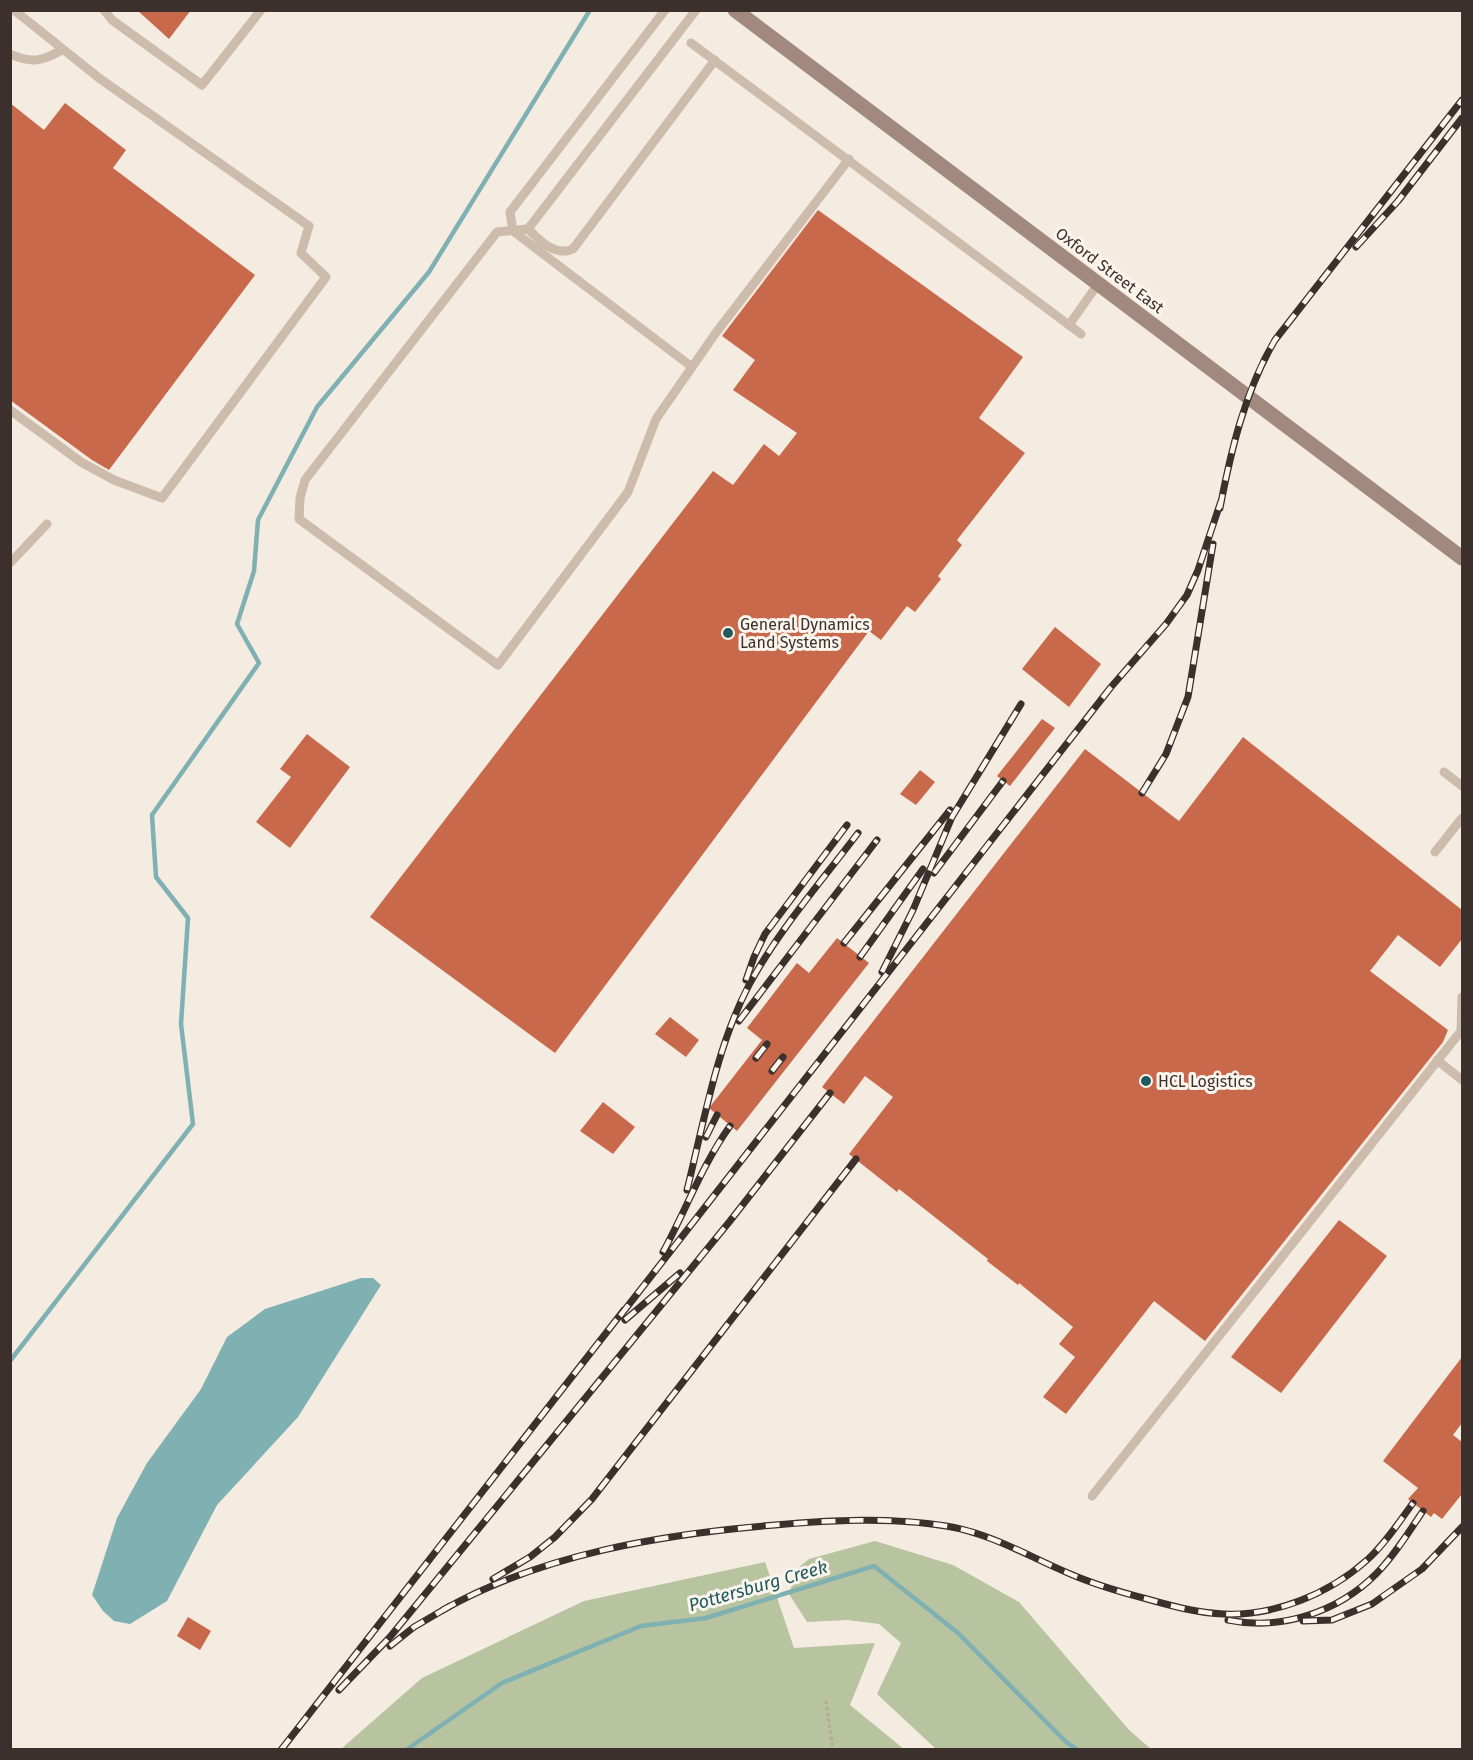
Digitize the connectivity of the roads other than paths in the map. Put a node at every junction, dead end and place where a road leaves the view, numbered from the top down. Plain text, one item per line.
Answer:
1 (14, 10) edge
2 (104, 10) edge
3 (261, 10) edge
4 (665, 10) edge
5 (696, 10) edge
6 (735, 10) edge
7 (691, 43) dead end
8 (62, 50) junction
9 (10, 54) edge
10 (715, 60) junction
11 (849, 159) junction
12 (528, 229) junction
13 (513, 231) junction
14 (1098, 284) junction
15 (1069, 325) junction
16 (1081, 334) dead end
17 (692, 367) junction
18 (10, 410) edge
19 (47, 524) dead end
20 (1462, 558) edge
21 (10, 563) edge
22 (1444, 772) dead end
23 (1462, 786) edge
24 (1462, 818) edge
25 (1435, 852) dead end
26 (1462, 997) edge
27 (1437, 1060) junction
28 (1462, 1080) edge
29 (1092, 1496) dead end

1 - 8 lane
2 - 3 lane
4 - 13 lane
5 - 12 lane
6 - 14 main road, Oxford Street East
7 - 10 lane
8 - 9 lane
8 - 18 lane
10 - 11 lane
10 - 12 lane
11 - 15 lane
11 - 17 lane
12 - 13 lane
13 - 17 lane
13 - 17 lane
14 - 15 lane
14 - 20 main road, Oxford Street East
15 - 16 lane
19 - 21 lane
22 - 23 lane
24 - 25 lane
26 - 27 lane
27 - 28 lane
27 - 29 lane

